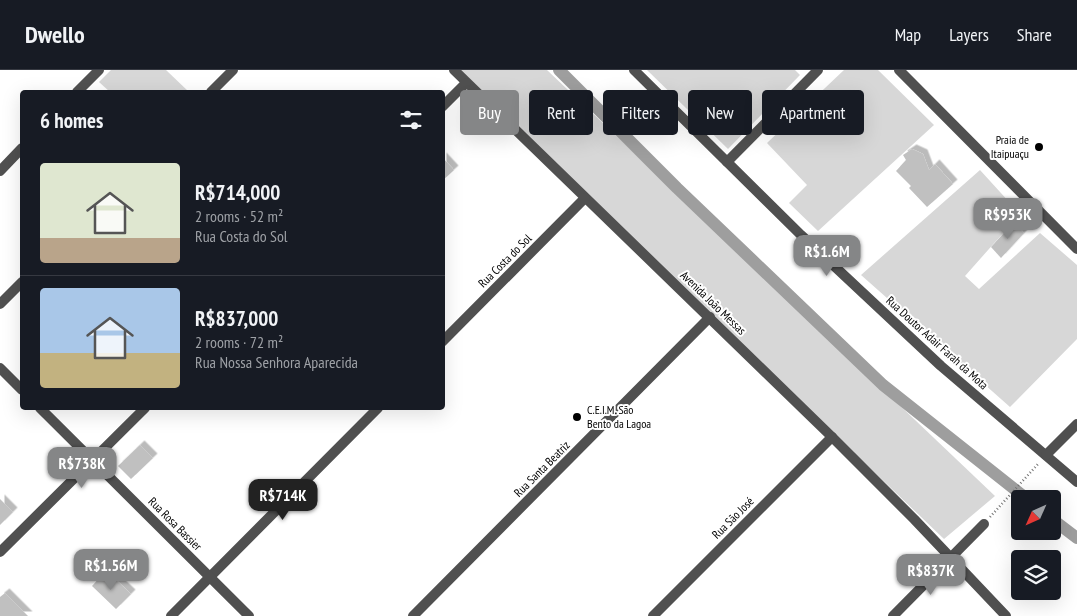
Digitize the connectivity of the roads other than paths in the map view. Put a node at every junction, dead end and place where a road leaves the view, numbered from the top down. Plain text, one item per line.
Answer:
1 (99, 70) edge
2 (233, 70) edge
3 (454, 70) edge
4 (634, 70) edge
5 (818, 70) edge
6 (899, 70) edge
7 (466, 83) junction
8 (79, 90) edge
9 (212, 90) edge
10 (445, 104) edge
11 (20, 150) edge
12 (727, 162) junction
13 (0, 171) edge
14 (586, 198) junction
15 (1077, 249) edge
16 (20, 284) edge
17 (0, 304) edge
18 (710, 318) junction
19 (445, 339) edge
20 (0, 368) edge
21 (20, 388) edge
22 (42, 410) edge
23 (143, 410) edge
24 (376, 410) edge
25 (1077, 424) edge
26 (832, 437) junction
27 (1046, 455) junction
28 (93, 460) junction
29 (1077, 482) edge
30 (984, 524) road end
31 (0, 552) edge
32 (950, 559) junction
33 (210, 576) junction
34 (171, 616) edge
35 (250, 616) edge
36 (413, 616) edge
37 (653, 616) edge
38 (893, 616) edge
39 (1006, 616) edge

1 - 8 street
2 - 9 street
3 - 7 street, Avenida João Messas
4 - 12 street, Rua Doutor Adair Farah da Mota
5 - 12 street
6 - 15 street
7 - 10 street
7 - 14 street, Avenida João Messas
11 - 13 street
12 - 27 street, Rua Doutor Adair Farah da Mota
14 - 18 street, Avenida João Messas
14 - 19 street, Rua Costa do Sol
16 - 17 street
18 - 26 street, Avenida João Messas
18 - 36 street, Rua Santa Beatriz
20 - 21 street
22 - 28 street, Rua Rosa Bassier
23 - 28 street
24 - 33 street
25 - 27 street
26 - 32 street, Avenida João Messas
26 - 37 street, Rua São José
27 - 29 street, Rua Doutor Adair Farah da Mota
28 - 31 street
28 - 33 street, Rua Rosa Bassier
30 - 32 street
32 - 38 street
32 - 39 street, Avenida João Messas
33 - 34 street
33 - 35 street, Rua Rosa Bassier

